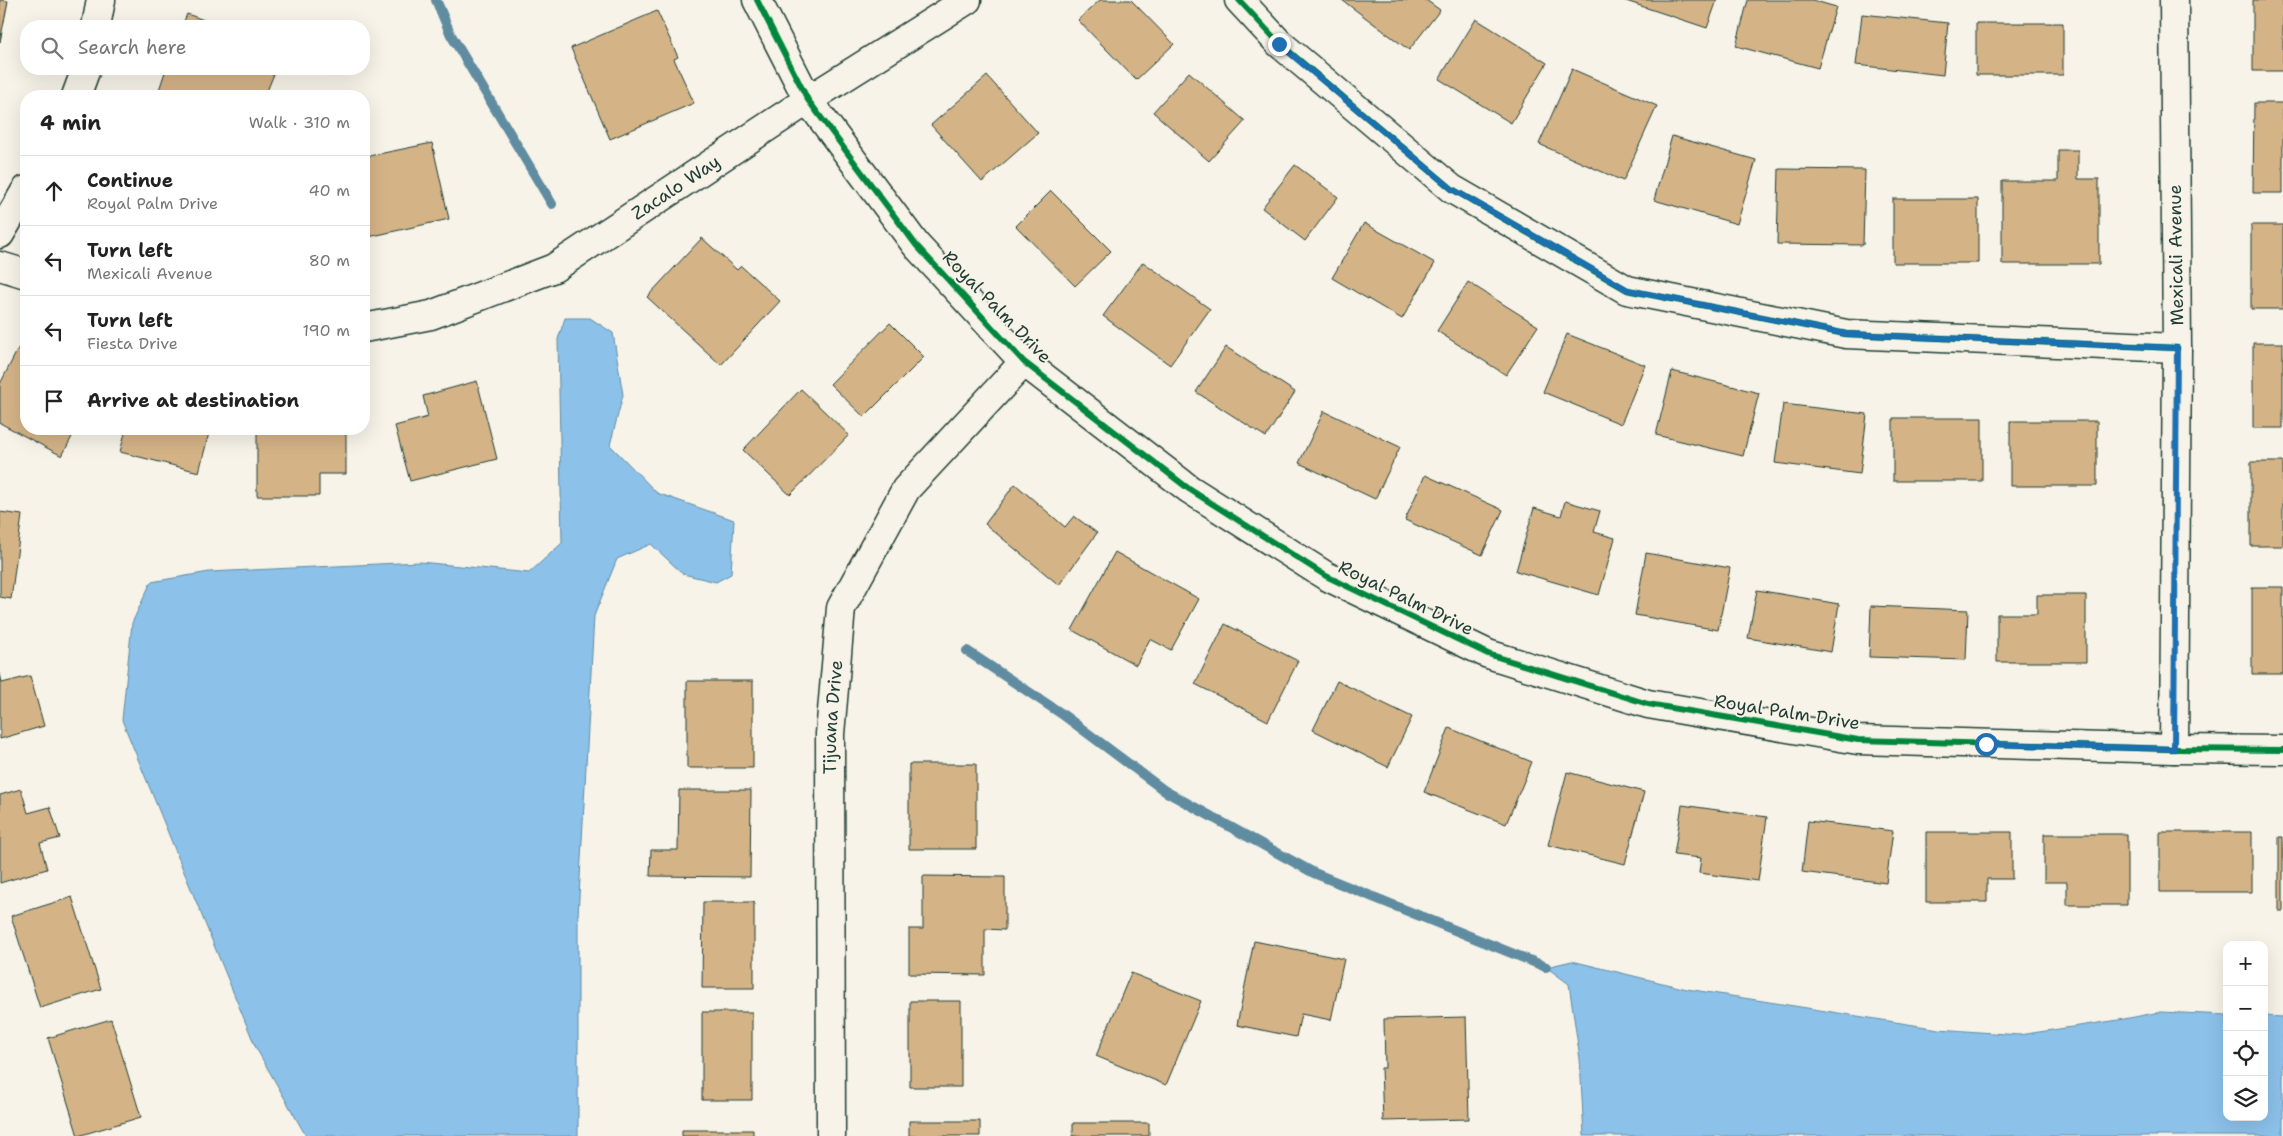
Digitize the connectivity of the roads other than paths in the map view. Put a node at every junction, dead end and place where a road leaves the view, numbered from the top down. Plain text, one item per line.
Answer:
1 (101, 0) edge
2 (757, 0) edge
3 (966, 0) edge
4 (1239, 0) edge
5 (2174, 0) edge
6 (97, 20) edge
7 (84, 75) edge
8 (78, 90) edge
9 (808, 100) junction
10 (20, 200) edge
11 (0, 234) edge
12 (0, 266) edge
13 (20, 272) edge
14 (370, 327) edge
15 (2177, 348) junction
16 (1024, 362) junction
17 (2174, 749) junction
18 (2283, 750) edge
19 (831, 1136) edge

1 - 6 street
2 - 9 street, Royal Palm Drive
3 - 9 street, Zacalo Way
4 - 15 street
5 - 15 street, Mexicali Avenue
7 - 8 street
9 - 14 street, Zacalo Way
9 - 16 street, Royal Palm Drive
10 - 11 street
12 - 13 street
15 - 17 street, Mexicali Avenue
16 - 17 street, Royal Palm Drive
16 - 19 street, Tijuana Drive
17 - 18 street, Royal Palm Drive

